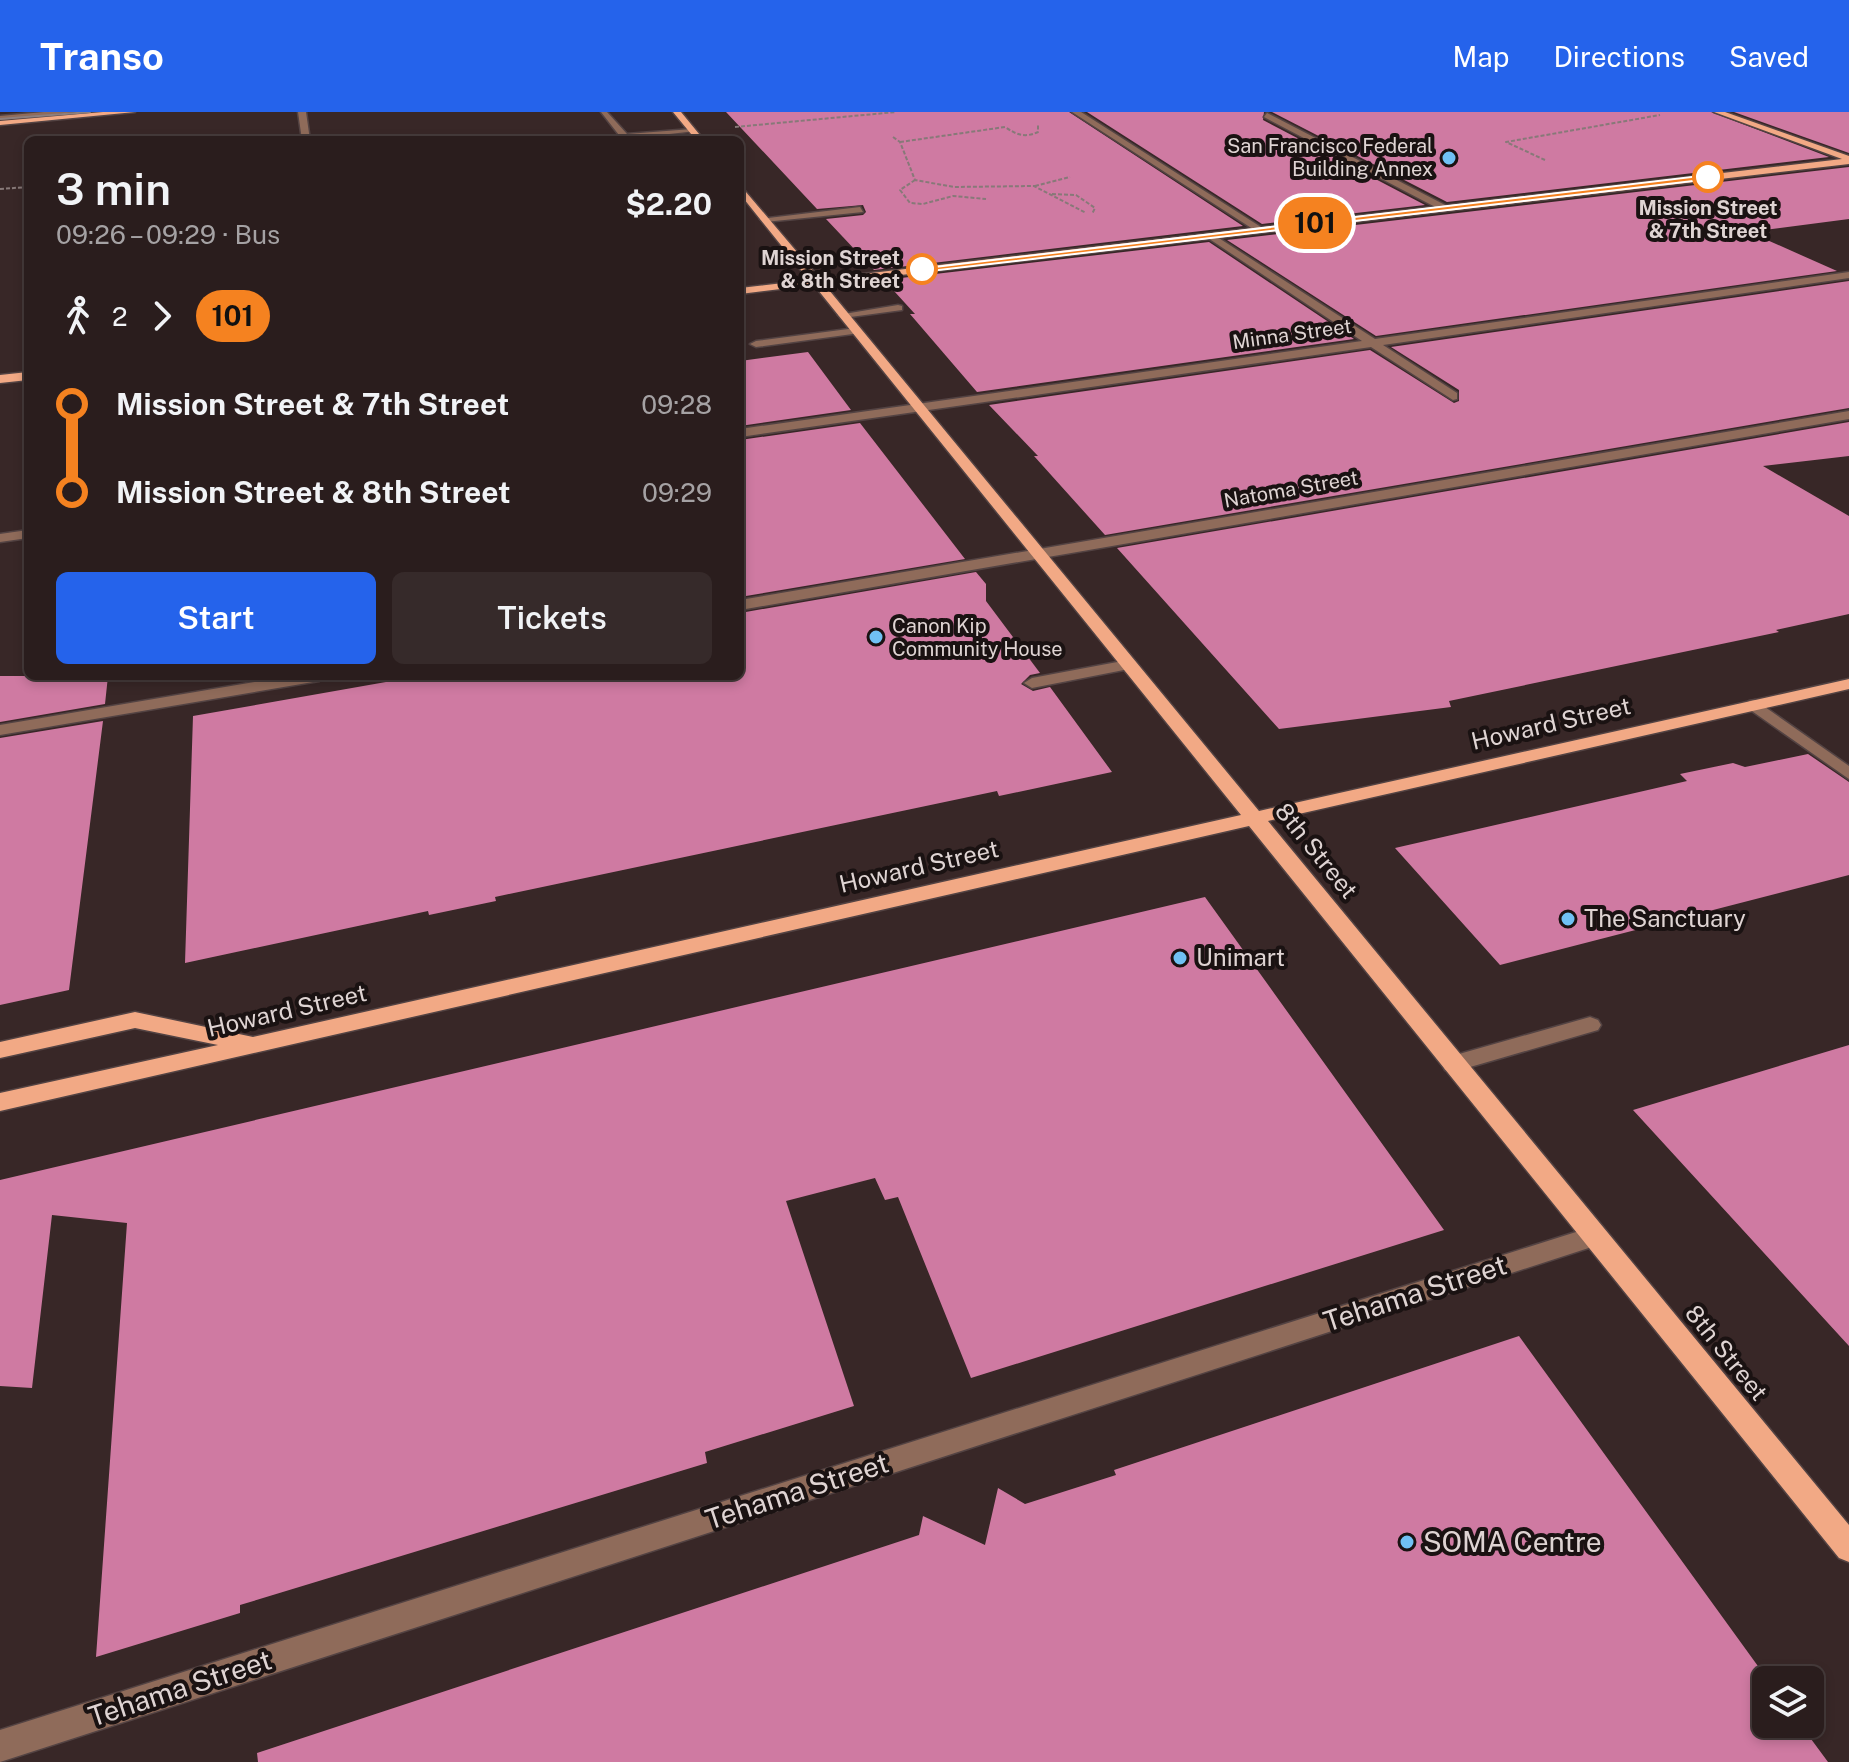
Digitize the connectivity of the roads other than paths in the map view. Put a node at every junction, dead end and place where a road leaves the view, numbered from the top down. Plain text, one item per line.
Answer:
1 (72, 112) edge
2 (131, 112) edge
3 (302, 112) edge
4 (677, 112) edge
5 (1076, 112) edge
6 (1718, 112) edge
7 (604, 113) edge
8 (1267, 115) dead end
9 (0, 120) edge
10 (1095, 125) junction
11 (1076, 127) dead end
12 (692, 131) junction
13 (305, 136) edge
14 (624, 136) edge
15 (636, 136) edge
16 (696, 136) edge
17 (1849, 160) edge
18 (744, 193) edge
19 (1444, 208) junction
20 (860, 210) dead end
21 (765, 219) junction
22 (1259, 229) junction
23 (1211, 236) junction
24 (1849, 275) edge
25 (816, 282) junction
26 (744, 291) edge
27 (898, 308) dead end
28 (843, 315) junction
29 (856, 331) junction
30 (1449, 332) junction
31 (1464, 341) dead end
32 (1373, 343) junction
33 (756, 344) dead end
34 (24, 376) edge
35 (0, 379) edge
36 (1453, 396) dead end
37 (918, 408) junction
38 (1849, 415) edge
39 (744, 432) edge
40 (24, 535) edge
41 (0, 538) edge
42 (1038, 555) junction
43 (744, 604) edge
44 (1128, 665) junction
45 (295, 680) edge
46 (1032, 683) dead end
47 (1849, 684) edge
48 (1755, 705) junction
49 (0, 730) edge
50 (1849, 774) edge
51 (1253, 819) junction
52 (1590, 1025) dead end
53 (256, 1044) junction
54 (0, 1050) edge
55 (1453, 1064) junction
56 (0, 1102) edge
57 (1595, 1236) junction
58 (1849, 1548) edge
59 (0, 1746) edge

1 - 9 street
2 - 9 main road
3 - 13 street
4 - 12 main road
5 - 10 street
6 - 17 main road
7 - 14 street
8 - 19 street
10 - 11 street
10 - 22 street
12 - 15 street
12 - 16 main road
17 - 19 main road
18 - 21 main road, 8th Street
19 - 22 main road
20 - 21 street
21 - 25 main road, 8th Street
22 - 23 main road
23 - 25 main road
23 - 32 street
24 - 30 street, Minna Street
25 - 26 main road
25 - 28 main road, 8th Street
27 - 28 street
28 - 29 main road, 8th Street
29 - 33 street
29 - 37 main road, 8th Street
30 - 31 street
30 - 32 street, Minna Street
32 - 36 street
32 - 37 street, Minna Street
34 - 35 main road
37 - 39 street, Minna Street
37 - 42 main road, 8th Street
38 - 42 street, Natoma Street
40 - 41 street
42 - 43 street, Natoma Street
42 - 44 main road, 8th Street
44 - 46 street
44 - 51 main road, 8th Street
45 - 49 street
47 - 48 main road, Howard Street
48 - 50 street
48 - 51 main road, Howard Street
51 - 53 main road, Howard Street
51 - 55 main road, 8th Street
52 - 55 street
53 - 54 main road
53 - 56 main road, Howard Street
55 - 57 main road, 8th Street
57 - 58 main road, 8th Street
57 - 59 street, Tehama Street

